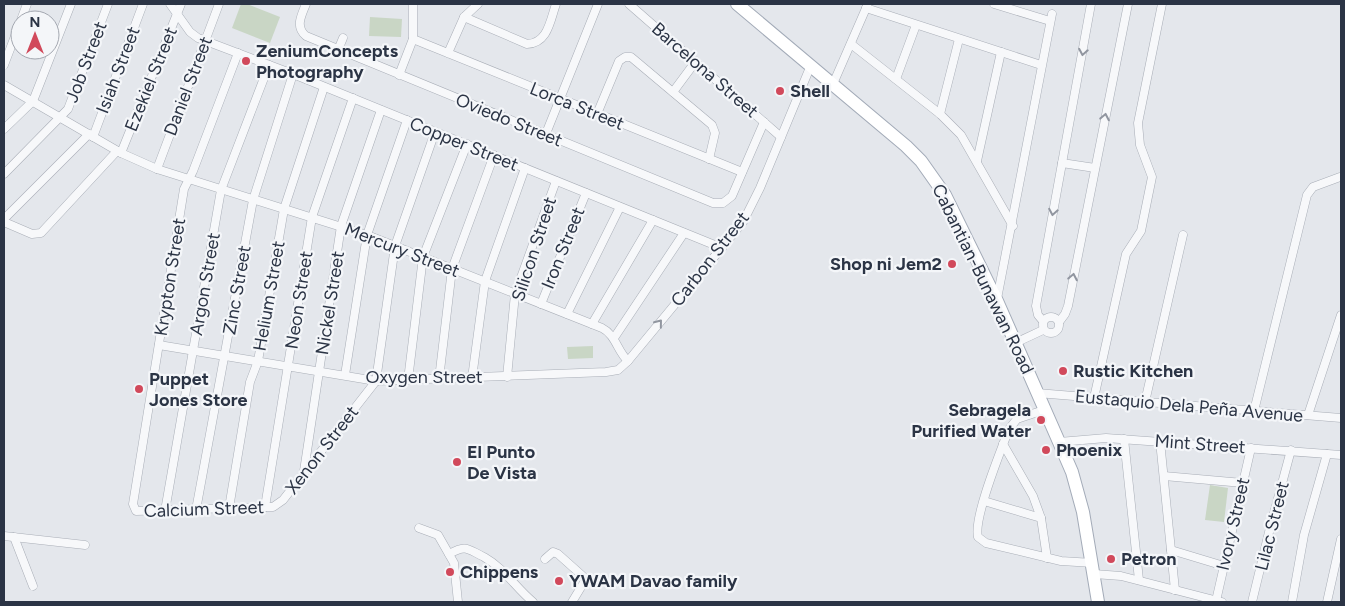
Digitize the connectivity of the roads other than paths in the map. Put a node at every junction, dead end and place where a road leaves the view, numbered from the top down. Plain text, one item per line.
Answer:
1 (72, 4) edge
2 (108, 4) edge
3 (143, 4) edge
4 (170, 4) edge
5 (181, 4) edge
6 (219, 4) edge
7 (306, 4) edge
8 (413, 4) edge
9 (478, 4) edge
10 (556, 4) edge
11 (598, 4) edge
12 (629, 4) edge
13 (737, 4) edge
14 (994, 4) edge
15 (1091, 4) edge
16 (1128, 4) edge
17 (1162, 4) edge
18 (867, 6) edge
19 (177, 14) junction
20 (464, 17) junction
21 (916, 25) junction
22 (344, 38) dead end
23 (412, 39) junction
24 (959, 39) junction
25 (206, 40) junction
26 (851, 44) junction
27 (10, 48) edge
28 (338, 50) junction
29 (1001, 52) junction
30 (238, 53) junction
31 (448, 53) junction
32 (696, 61) junction
33 (269, 64) junction
34 (1041, 64) junction
35 (4, 65) edge
36 (811, 65) junction
37 (293, 74) junction
38 (399, 75) junction
39 (896, 79) junction
40 (833, 84) junction
41 (4, 85) edge
42 (324, 87) junction
43 (673, 92) junction
44 (353, 98) junction
45 (560, 99) junction
46 (33, 102) junction
47 (381, 110) junction
48 (597, 114) junction
49 (940, 114) junction
50 (61, 118) junction
51 (407, 120) junction
52 (764, 122) junction
53 (4, 129) edge
54 (435, 132) junction
55 (91, 135) junction
56 (545, 136) junction
57 (781, 137) junction
58 (467, 144) junction
59 (119, 152) junction
60 (494, 156) junction
61 (709, 159) junction
62 (977, 161) junction
63 (1062, 163) junction
64 (157, 168) junction
65 (525, 168) junction
66 (1095, 168) junction
67 (742, 172) junction
68 (4, 174) edge
69 (1340, 178) dead end
70 (189, 179) junction
71 (556, 181) junction
72 (221, 190) junction
73 (586, 193) junction
74 (253, 200) junction
75 (620, 207) junction
76 (284, 209) junction
77 (312, 217) junction
78 (652, 220) junction
79 (4, 221) edge
80 (341, 226) junction
81 (1013, 226) junction
82 (684, 233) junction
83 (367, 235) junction
84 (1183, 235) dead end
85 (395, 246) junction
86 (722, 248) junction
87 (423, 257) junction
88 (452, 268) junction
89 (485, 281) junction
90 (516, 294) junction
91 (997, 301) junction
92 (541, 304) junction
93 (568, 314) junction
94 (1341, 315) edge
95 (1058, 322) junction
96 (592, 324) junction
97 (1043, 326) junction
98 (614, 338) junction
99 (1015, 343) junction
100 (159, 345) junction
101 (193, 351) junction
102 (225, 356) junction
103 (258, 361) junction
104 (628, 361) junction
105 (289, 366) junction
106 (319, 371) junction
107 (345, 375) junction
108 (507, 377) junction
109 (472, 378) junction
110 (440, 379) junction
111 (376, 380) junction
112 (408, 380) junction
113 (1037, 393) junction
114 (1094, 398) junction
115 (1145, 402) junction
116 (1044, 410) junction
117 (1254, 411) junction
118 (1308, 415) junction
119 (1341, 418) edge
120 (1124, 439) junction
121 (1160, 441) junction
122 (1059, 442) junction
123 (1003, 444) junction
124 (1251, 448) junction
125 (1291, 450) junction
126 (1327, 454) junction
127 (1341, 455) edge
128 (304, 472) junction
129 (1164, 476) junction
130 (1243, 483) junction
131 (984, 501) junction
132 (269, 507) junction
133 (229, 508) junction
134 (134, 510) joint
135 (196, 510) junction
136 (165, 511) junction
137 (1041, 518) junction
138 (419, 528) dead end
139 (4, 536) edge
140 (14, 537) junction
141 (1341, 539) edge
142 (85, 545) dead end
143 (1171, 550) junction
144 (448, 554) junction
145 (1047, 558) junction
146 (545, 559) dead end
147 (1224, 566) junction
148 (1093, 568) junction
149 (1139, 580) junction
150 (33, 586) dead end
151 (1175, 590) junction
152 (458, 602) edge
153 (533, 602) edge
154 (572, 602) edge
155 (1098, 602) edge
156 (1219, 602) edge
157 (1252, 602) edge
158 (1292, 602) edge
159 (1327, 602) edge

1 - 46 street
2 - 50 street, Job Street
3 - 55 street, Isiah Street
4 - 19 street, Copper Street
5 - 19 street, Ezekiel Street
6 - 25 street, Daniel Street
7 - 28 street, Oviedo Street
8 - 23 street
9 - 20 street
10 - 20 street
11 - 45 street
12 - 32 street, Barcelona Street
13 - 36 main road, Cabantian-Bunawan Road
14 - 34 street
15 -> 63 street
66 -> 16 street
17 - 114 street
18 - 21 street
18 - 26 street
19 - 25 street, Copper Street
19 - 59 street, Ezekiel Street
20 - 31 street
21 - 24 street
21 - 39 street
22 - 28 street
23 - 31 street, Lorca Street
23 - 38 street
24 - 29 street
24 - 49 street
25 - 30 street, Copper Street
25 - 64 street, Daniel Street
26 - 39 street
26 - 40 street
27 - 35 street
28 - 38 street, Oviedo Street
29 - 34 street
29 - 62 street
30 - 33 street, Copper Street
30 - 70 street, Krypton Street
31 - 45 street, Lorca Street
32 - 43 street
32 - 52 street, Barcelona Street
33 - 37 street, Copper Street
33 - 72 street, Argon Street
34 - 81 street
36 - 40 main road, Cabantian-Bunawan Road
36 - 57 street, Carbon Street
37 - 42 street, Copper Street
37 - 74 street, Zinc Street
38 - 56 street, Oviedo Street
39 - 49 street
40 - 91 main road, Cabantian-Bunawan Road
41 - 46 street, Mercury Street
42 - 44 street, Copper Street
42 - 76 street, Helium Street
43 - 48 street
43 - 61 street
44 - 47 street, Copper Street
44 - 77 street, Neon Street
45 - 48 street, Lorca Street
45 - 56 street
46 - 50 street, Mercury Street
46 - 53 street
47 - 51 street, Copper Street
47 - 80 street, Nickel Street
48 - 61 street, Lorca Street
49 - 62 street
50 - 55 street, Mercury Street
50 - 68 street, Job Street
51 - 54 street, Copper Street
51 - 83 street
52 - 57 street, Barcelona Street
52 - 67 street
54 - 58 street, Copper Street
54 - 85 street, Xenon Street
55 - 59 street, Mercury Street
55 - 79 street
56 - 67 street, Oviedo Street
57 - 86 street, Carbon Street
58 - 60 street, Copper Street
58 - 87 street
59 - 64 street, Mercury Street
59 - 79 street
60 - 65 street, Copper Street
60 - 88 street
61 - 67 street, Lorca Street
62 - 81 street
63 - 66 street
63 -> 97 street
64 - 70 street, Mercury Street
65 - 71 street, Copper Street
65 - 89 street
95 -> 66 street
69 - 117 street
70 - 72 street, Mercury Street
70 - 100 street, Krypton Street
71 - 73 street, Copper Street
71 - 90 street, Silicon Street
72 - 74 street, Mercury Street
72 - 101 street, Argon Street
73 - 75 street, Copper Street
73 - 92 street, Iron Street
74 - 76 street, Mercury Street
74 - 102 street, Zinc Street
75 - 78 street, Copper Street
75 - 93 street
76 - 77 street, Mercury Street
76 - 103 street, Helium Street
77 - 80 street, Mercury Street
77 - 105 street, Neon Street
78 - 82 street, Copper Street
78 - 96 street
80 - 83 street, Mercury Street
80 - 106 street, Nickel Street
81 - 91 street
82 - 86 street, Copper Street
82 - 98 street
83 - 85 street, Mercury Street
83 - 107 street
84 - 115 street
85 - 87 street, Mercury Street
85 - 111 street, Xenon Street
104 -> 86 street, Carbon Street
87 - 88 street, Mercury Street
87 - 112 street
88 - 89 street, Mercury Street
88 - 110 street
89 - 90 street, Mercury Street
89 - 109 street
90 - 92 street, Mercury Street
90 - 108 street, Silicon Street
91 - 99 main road, Cabantian-Bunawan Road
92 - 93 street, Mercury Street
93 - 96 street, Mercury Street
94 - 118 street
95 - 97 street
95 - 97 street
96 - 98 street, Mercury Street
97 - 99 street
98 - 104 street, Mercury Street
99 - 113 main road, Cabantian-Bunawan Road
100 - 101 street, Oxygen Street
100 - 134 street, Krypton Street
101 - 102 street, Oxygen Street
101 - 136 street, Argon Street
102 - 103 street, Oxygen Street
102 - 135 street, Zinc Street
103 - 105 street, Oxygen Street
103 - 133 street, Helium Street
104 - 108 street, Oxygen Street
105 - 106 street, Oxygen Street
105 - 132 street, Neon Street
106 - 107 street, Oxygen Street
106 - 128 street, Nickel Street
107 - 111 street, Oxygen Street
108 - 109 street, Oxygen Street
109 - 110 street, Oxygen Street
110 - 112 street, Oxygen Street
111 - 112 street, Oxygen Street
111 - 128 street, Xenon Street
113 - 114 street, Eustaquio Dela Peña Avenue
113 - 116 main road, Cabantian-Bunawan Road
114 - 115 street, Eustaquio Dela Peña Avenue
115 - 117 street, Eustaquio Dela Peña Avenue
116 - 122 main road, Cabantian-Bunawan Road
116 - 123 street
117 - 118 street, Eustaquio Dela Peña Avenue
118 - 119 street, Eustaquio Dela Peña Avenue
120 - 121 street, Mint Street
120 - 122 street, Mint Street
120 - 149 street
121 - 124 street, Mint Street
121 - 129 street
122 - 148 main road, Cabantian-Bunawan Road
123 - 131 street
123 - 137 street
124 - 125 street, Mint Street
124 - 130 street, Ivory Street
125 - 126 street, Mint Street
125 - 157 street, Lilac Street
126 - 127 street, Mint Street
126 - 158 street
128 - 132 street, Xenon Street
129 - 130 street
129 - 143 street
130 - 147 street, Ivory Street
131 - 137 street
131 - 145 street
132 - 133 street, Calcium Street
133 - 135 street, Calcium Street
134 - 136 street, Calcium Street
135 - 136 street, Calcium Street
137 - 145 street
138 - 144 street
139 - 140 street
140 - 142 street
140 - 150 street
141 - 159 street
143 - 147 street
143 - 151 street
144 - 152 street
144 - 153 street
145 - 148 street
146 - 154 street
147 - 156 street, Ivory Street
148 - 149 street
148 - 155 main road, Cabantian-Bunawan Road
149 - 151 street
151 - 156 street

